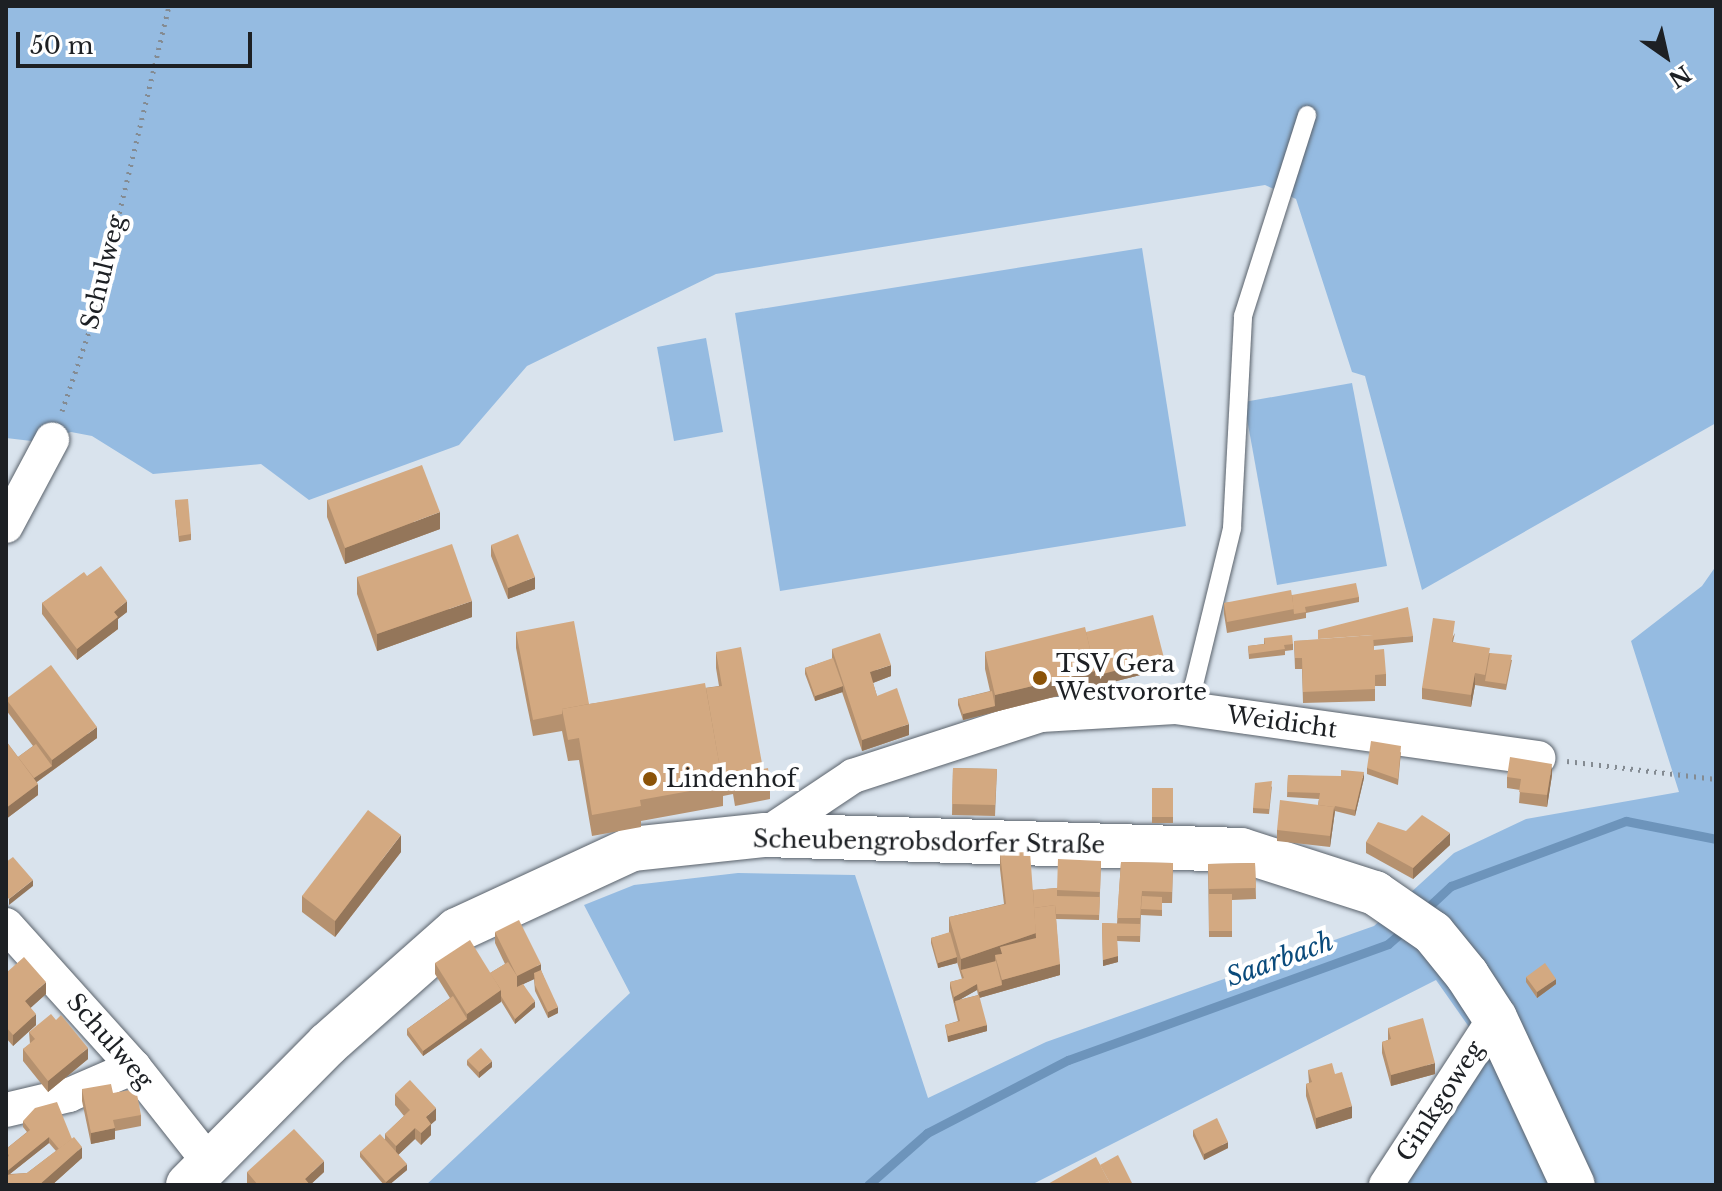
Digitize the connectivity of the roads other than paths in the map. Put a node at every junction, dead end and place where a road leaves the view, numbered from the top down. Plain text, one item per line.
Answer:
1 (1307, 115) dead end
2 (52, 440) road end
3 (6, 526) edge
4 (1188, 709) junction
5 (1538, 758) edge
6 (765, 835) junction
7 (6, 925) edge
8 (1495, 1018) junction
9 (134, 1067) junction
10 (6, 1110) edge
11 (198, 1173) edge
12 (1386, 1185) edge
13 (1573, 1185) edge

1 - 4 lane
2 - 3 street
4 - 5 street, Weidicht
4 - 6 street, Weidicht
6 - 8 main road, Scheubengrobsdorfer Straße
6 - 11 main road, Scheubengrobsdorfer Straße
7 - 9 street, Schulweg
8 - 12 street, Ginkgoweg
8 - 13 main road, Scheubengrobsdorfer Straße
9 - 10 street
9 - 11 street, Schulweg

